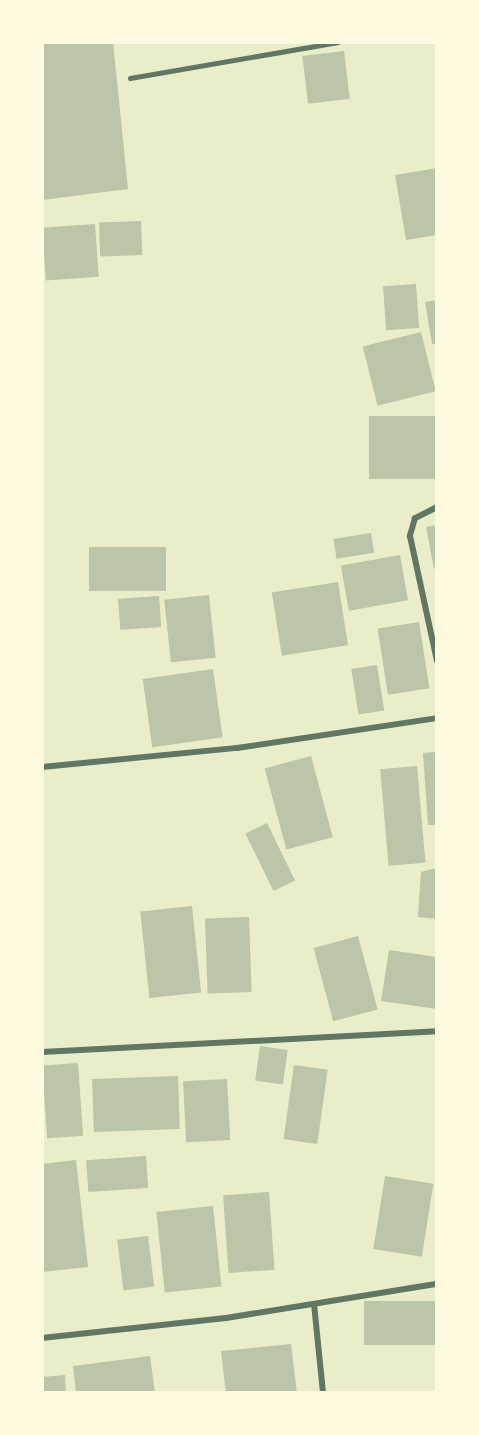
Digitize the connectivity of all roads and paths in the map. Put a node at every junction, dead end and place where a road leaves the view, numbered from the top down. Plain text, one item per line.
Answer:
1 (338, 42) edge
2 (313, 44) edge
3 (130, 78) dead end
4 (437, 507) edge
5 (437, 661) edge
6 (437, 718) edge
7 (42, 767) edge
8 (437, 1032) edge
9 (42, 1052) edge
10 (437, 1284) edge
11 (314, 1304) junction
12 (42, 1338) edge
13 (323, 1393) edge

1 - 2 lane
2 - 3 lane
4 - 5 street
6 - 7 street
8 - 9 street
10 - 11 street
11 - 12 street
11 - 13 street

